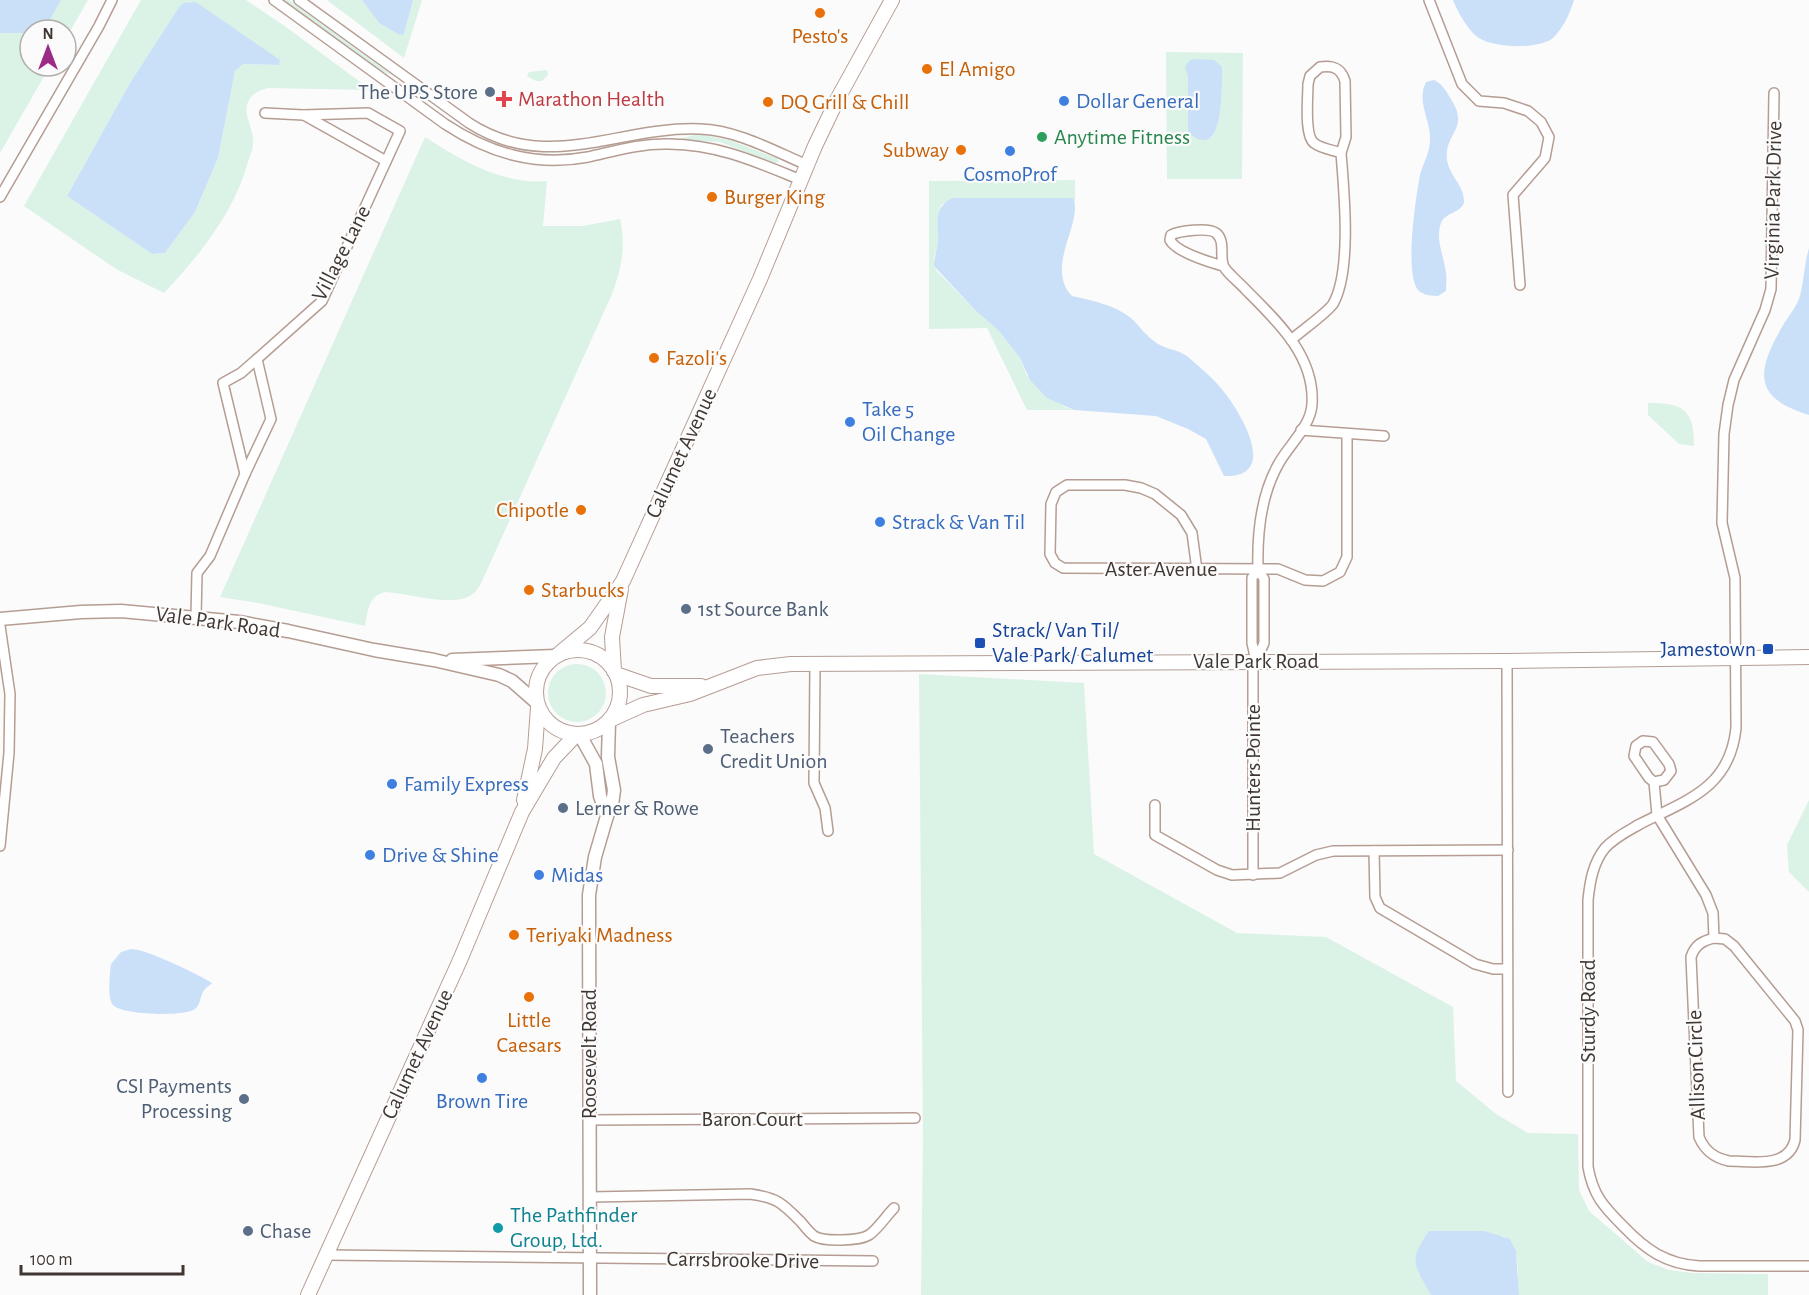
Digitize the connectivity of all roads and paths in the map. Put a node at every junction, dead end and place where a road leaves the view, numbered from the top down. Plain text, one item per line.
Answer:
1 (112, 0) edge
2 (118, 0) edge
3 (274, 0) edge
4 (299, 0) edge
5 (892, 0) edge
6 (1429, 0) edge
7 (99, 26) junction
8 (1774, 93) dead end
9 (265, 113) dead end
10 (303, 115) junction
11 (1341, 153) junction
12 (386, 161) junction
13 (807, 165) junction
14 (801, 180) junction
15 (0, 197) edge
16 (1223, 266) junction
17 (1520, 285) dead end
18 (1291, 340) junction
19 (257, 360) junction
20 (1301, 430) junction
21 (1347, 434) junction
22 (1384, 435) dead end
23 (245, 474) junction
24 (1258, 569) junction
25 (1197, 570) junction
26 (623, 580) junction
27 (196, 617) junction
28 (0, 619) edge
29 (0, 626) edge
30 (558, 654) junction
31 (1735, 657) junction
32 (1809, 657) edge
33 (434, 660) junction
34 (1255, 661) junction
35 (1507, 661) junction
36 (815, 664) junction
37 (615, 672) junction
38 (706, 687) junction
39 (537, 704) junction
40 (610, 720) junction
41 (578, 735) junction
42 (1654, 782) junction
43 (1155, 804) dead end
44 (522, 812) junction
45 (1657, 815) junction
46 (607, 816) junction
47 (828, 831) dead end
48 (0, 846) edge
49 (1508, 850) junction
50 (1374, 851) junction
51 (1252, 875) junction
52 (1714, 938) junction
53 (1508, 969) junction
54 (1508, 1092) dead end
55 (915, 1118) dead end
56 (590, 1120) junction
57 (590, 1197) junction
58 (894, 1208) dead end
59 (326, 1255) junction
60 (590, 1258) junction
61 (873, 1261) dead end
62 (1809, 1266) edge
63 (308, 1295) edge
64 (590, 1295) edge

1 - 7 street
2 - 7 street
3 - 14 street
4 - 13 street
5 - 13 main road, Calumet Avenue
6 - 17 street
7 - 15 street
8 - 31 street, Virginia Park Drive
9 - 10 street, Village Lane
10 - 12 street, Village Lane
10 - 12 street, Village Lane
11 - 11 street
11 - 18 street
12 - 19 street, Village Lane
13 - 14 main road, Calumet Avenue
14 - 26 main road, Calumet Avenue
16 - 16 street
16 - 18 street, Hunters Pointe
18 - 20 street, Hunters Pointe
19 - 23 street
19 - 23 street, Village Lane
20 - 21 street
20 - 24 street, Hunters Pointe
21 - 22 street
21 - 24 street, Aster Avenue
23 - 27 street
24 - 25 street, Aster Avenue
24 - 34 street, Hunters Pointe
25 - 25 street, Aster Avenue
26 - 30 main road, Calumet Avenue
26 - 37 main road, Calumet Avenue
27 - 28 street, Vale Park Road
27 - 33 street, Vale Park Road
29 - 48 street
30 - 33 street, Vale Park Road
30 - 37 main road
30 - 39 main road
31 - 32 main road, Vale Park Road
31 - 35 main road, Vale Park Road
31 - 45 street, Sturdy Road
33 - 39 street, Vale Park Road
34 - 35 main road, Vale Park Road
34 - 36 main road, Vale Park Road
34 - 51 street, Hunters Pointe
35 - 49 street
36 - 38 main road, Vale Park Road
36 - 47 street
37 - 38 main road, Vale Park Road
37 - 40 main road
38 - 40 main road, Vale Park Road
39 - 41 main road
39 - 44 main road, Calumet Avenue
40 - 41 main road
40 - 46 street, Roosevelt Road
41 - 44 main road, Calumet Avenue
41 - 46 street
42 - 42 street
42 - 45 street
43 - 51 street
44 - 59 main road, Calumet Avenue
45 - 52 street
45 - 62 street, Sturdy Road
46 - 56 street, Roosevelt Road
49 - 50 street
49 - 53 street
50 - 51 street
50 - 53 street
52 - 52 street, Allison Circle
53 - 54 street
55 - 56 street, Baron Court
56 - 57 street, Roosevelt Road
57 - 58 street
57 - 60 street, Roosevelt Road
59 - 60 street, Carrsbrooke Drive
59 - 63 main road, Calumet Avenue
60 - 61 street, Carrsbrooke Drive
60 - 64 street, Roosevelt Road

